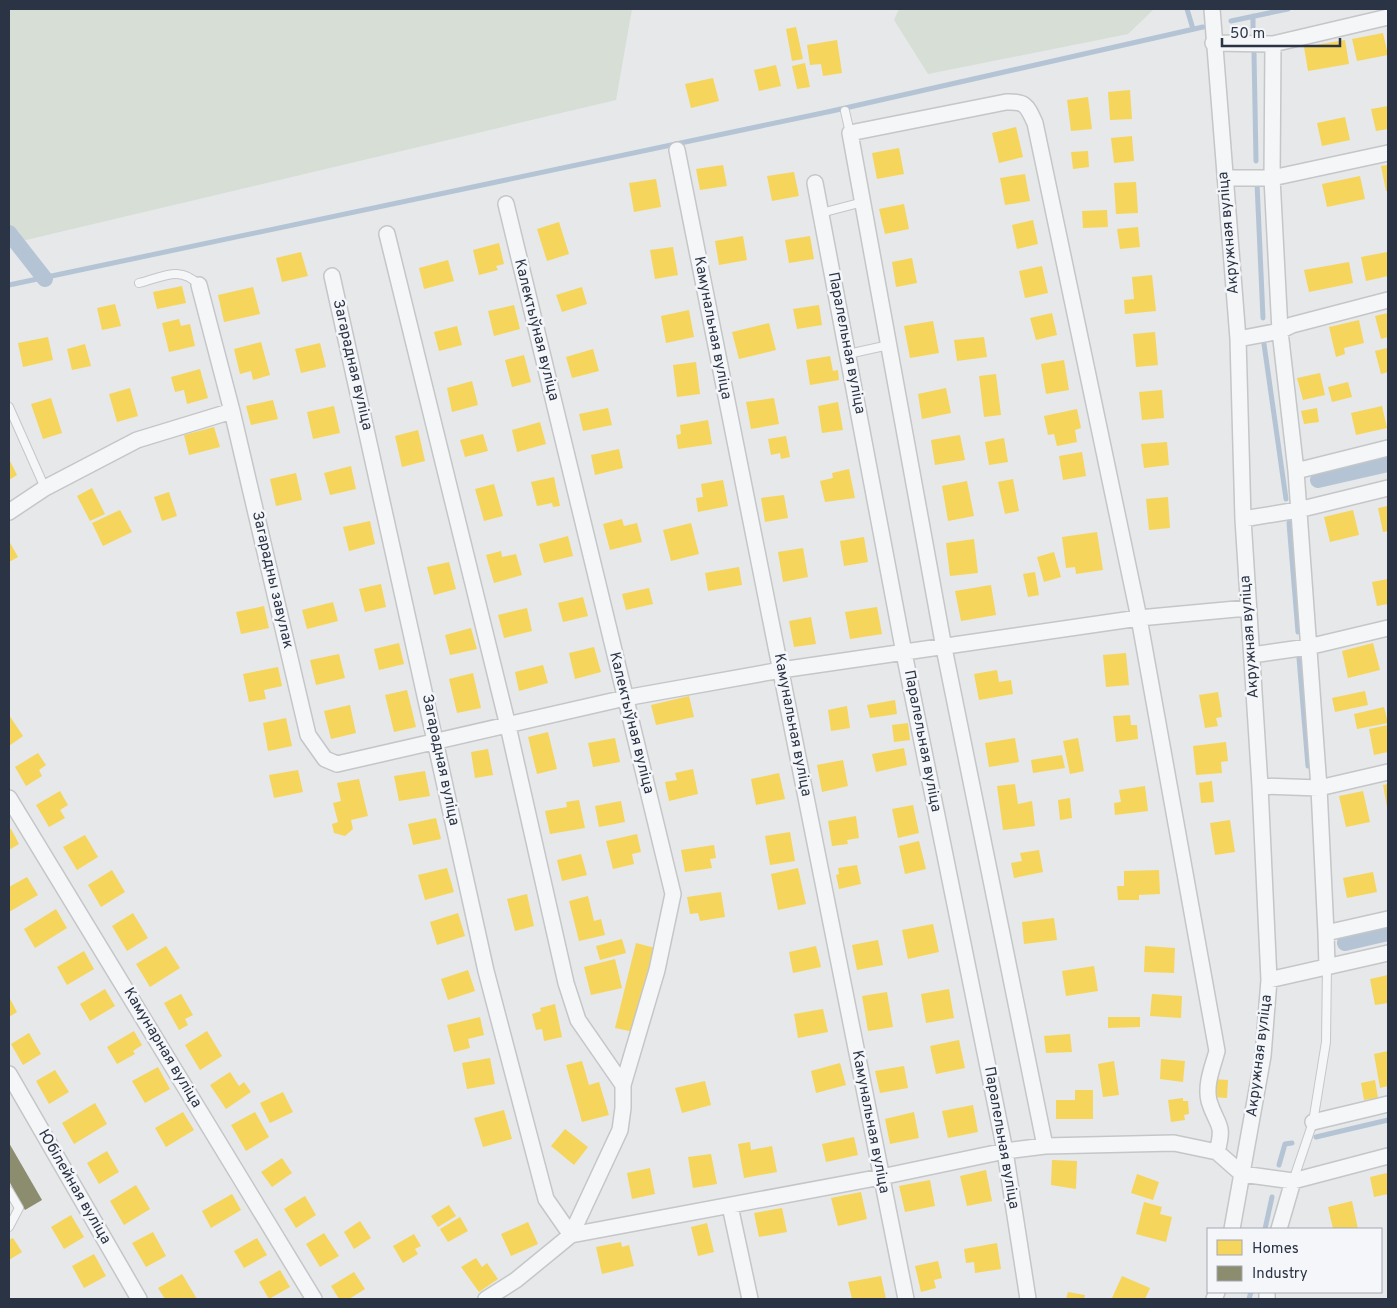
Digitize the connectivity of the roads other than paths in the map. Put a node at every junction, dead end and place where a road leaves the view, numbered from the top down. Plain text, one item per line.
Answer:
1 (1212, 9) edge
2 (1388, 17) edge
3 (1213, 43) junction
4 (1273, 44) junction
5 (845, 111) dead end
6 (850, 133) junction
7 (677, 150) dead end
8 (1388, 153) edge
9 (1225, 178) junction
10 (1272, 178) junction
11 (815, 183) dead end
12 (863, 202) junction
13 (506, 204) dead end
14 (821, 213) junction
15 (387, 234) dead end
16 (332, 276) dead end
17 (139, 283) dead end
18 (198, 285) joint
19 (1388, 300) edge
20 (1280, 330) junction
21 (1238, 339) junction
22 (889, 345) junction
23 (848, 354) junction
24 (9, 407) edge
25 (232, 411) junction
26 (1388, 448) edge
27 (1296, 470) junction
28 (45, 488) junction
29 (1388, 488) edge
30 (1298, 510) junction
31 (9, 512) edge
32 (1243, 519) junction
33 (1247, 608) junction
34 (1139, 618) junction
35 (1388, 628) edge
36 (1308, 647) junction
37 (944, 648) junction
38 (904, 653) junction
39 (1252, 655) junction
40 (781, 670) junction
41 (625, 698) junction
42 (508, 726) junction
43 (437, 742) junction
44 (1388, 772) edge
45 (1260, 786) junction
46 (1319, 788) junction
47 (9, 798) edge
48 (1388, 919) edge
49 (1326, 933) junction
50 (1388, 953) edge
51 (1327, 967) junction
52 (1269, 980) junction
53 (9, 1074) edge
54 (623, 1085) junction
55 (1388, 1104) edge
56 (1313, 1122) junction
57 (1045, 1146) junction
58 (1005, 1151) junction
59 (1217, 1152) junction
60 (1388, 1156) edge
61 (1242, 1174) junction
62 (881, 1177) junction
63 (1293, 1180) junction
64 (9, 1191) edge
65 (730, 1206) junction
66 (9, 1227) edge
67 (1232, 1228) edge
68 (1279, 1228) edge
69 (571, 1235) junction
70 (139, 1299) edge
71 (314, 1299) edge
72 (486, 1299) edge
73 (750, 1299) edge
74 (906, 1299) edge
75 (1028, 1299) edge

1 - 3 street, Акружная вуліца
2 - 4 street
3 - 4 street
3 - 9 street, Акружная вуліца
4 - 10 street
5 - 6 lane
6 - 12 street
6 - 34 street
7 - 40 street, Камунальная вуліца
8 - 10 street
9 - 10 street
9 - 21 street, Акружная вуліца
10 - 20 street
11 - 14 street, Паралельная вуліца
12 - 14 lane
12 - 22 street
13 - 41 street, Калектыўная вуліца
14 - 23 street, Паралельная вуліца
15 - 42 street
16 - 43 street, Загарадная вуліца
17 - 18 lane
18 - 25 street, Загарадны завулак
19 - 20 street
20 - 21 street
20 - 27 street
21 - 32 street, Акружная вуліца
22 - 23 lane
22 - 37 street
23 - 38 street, Паралельная вуліца
24 - 28 lane
25 - 28 street
25 - 43 street, Загарадны завулак
26 - 27 street
27 - 30 street
28 - 31 street
29 - 30 street
30 - 32 street
30 - 36 street
32 - 33 street, Акружная вуліца
33 - 34 street, Загарадны завулак
33 - 39 street, Акружная вуліца
34 - 37 street, Загарадны завулак
34 - 59 street
35 - 36 street
36 - 39 street
36 - 46 street
37 - 38 street, Загарадны завулак
37 - 57 street
38 - 40 street, Загарадны завулак
38 - 58 street, Паралельная вуліца
39 - 45 street, Акружная вуліца
40 - 41 street, Загарадны завулак
40 - 62 street, Камунальная вуліца
41 - 42 street, Загарадны завулак
41 - 54 street, Калектыўная вуліца
42 - 43 street, Загарадны завулак
42 - 54 street
43 - 69 street, Загарадная вуліца
44 - 46 street
45 - 46 street
45 - 52 street, Акружная вуліца
46 - 49 street
47 - 71 street, Камунарная вуліца
48 - 49 street
49 - 51 street
50 - 51 street
51 - 52 street
51 - 56 lane
52 - 61 street, Акружная вуліца
53 - 70 street, Юбілейная вуліца
54 - 69 street, Калектыўная вуліца
55 - 56 street
56 - 63 lane
57 - 58 street
57 - 59 street
58 - 62 street
58 - 75 street, Паралельная вуліца
59 - 61 street
60 - 63 street
61 - 63 street
61 - 67 street, Акружная вуліца
62 - 65 street
62 - 74 street, Камунальная вуліца
63 - 68 street
64 - 66 lane
65 - 69 street
65 - 73 street
69 - 72 street

